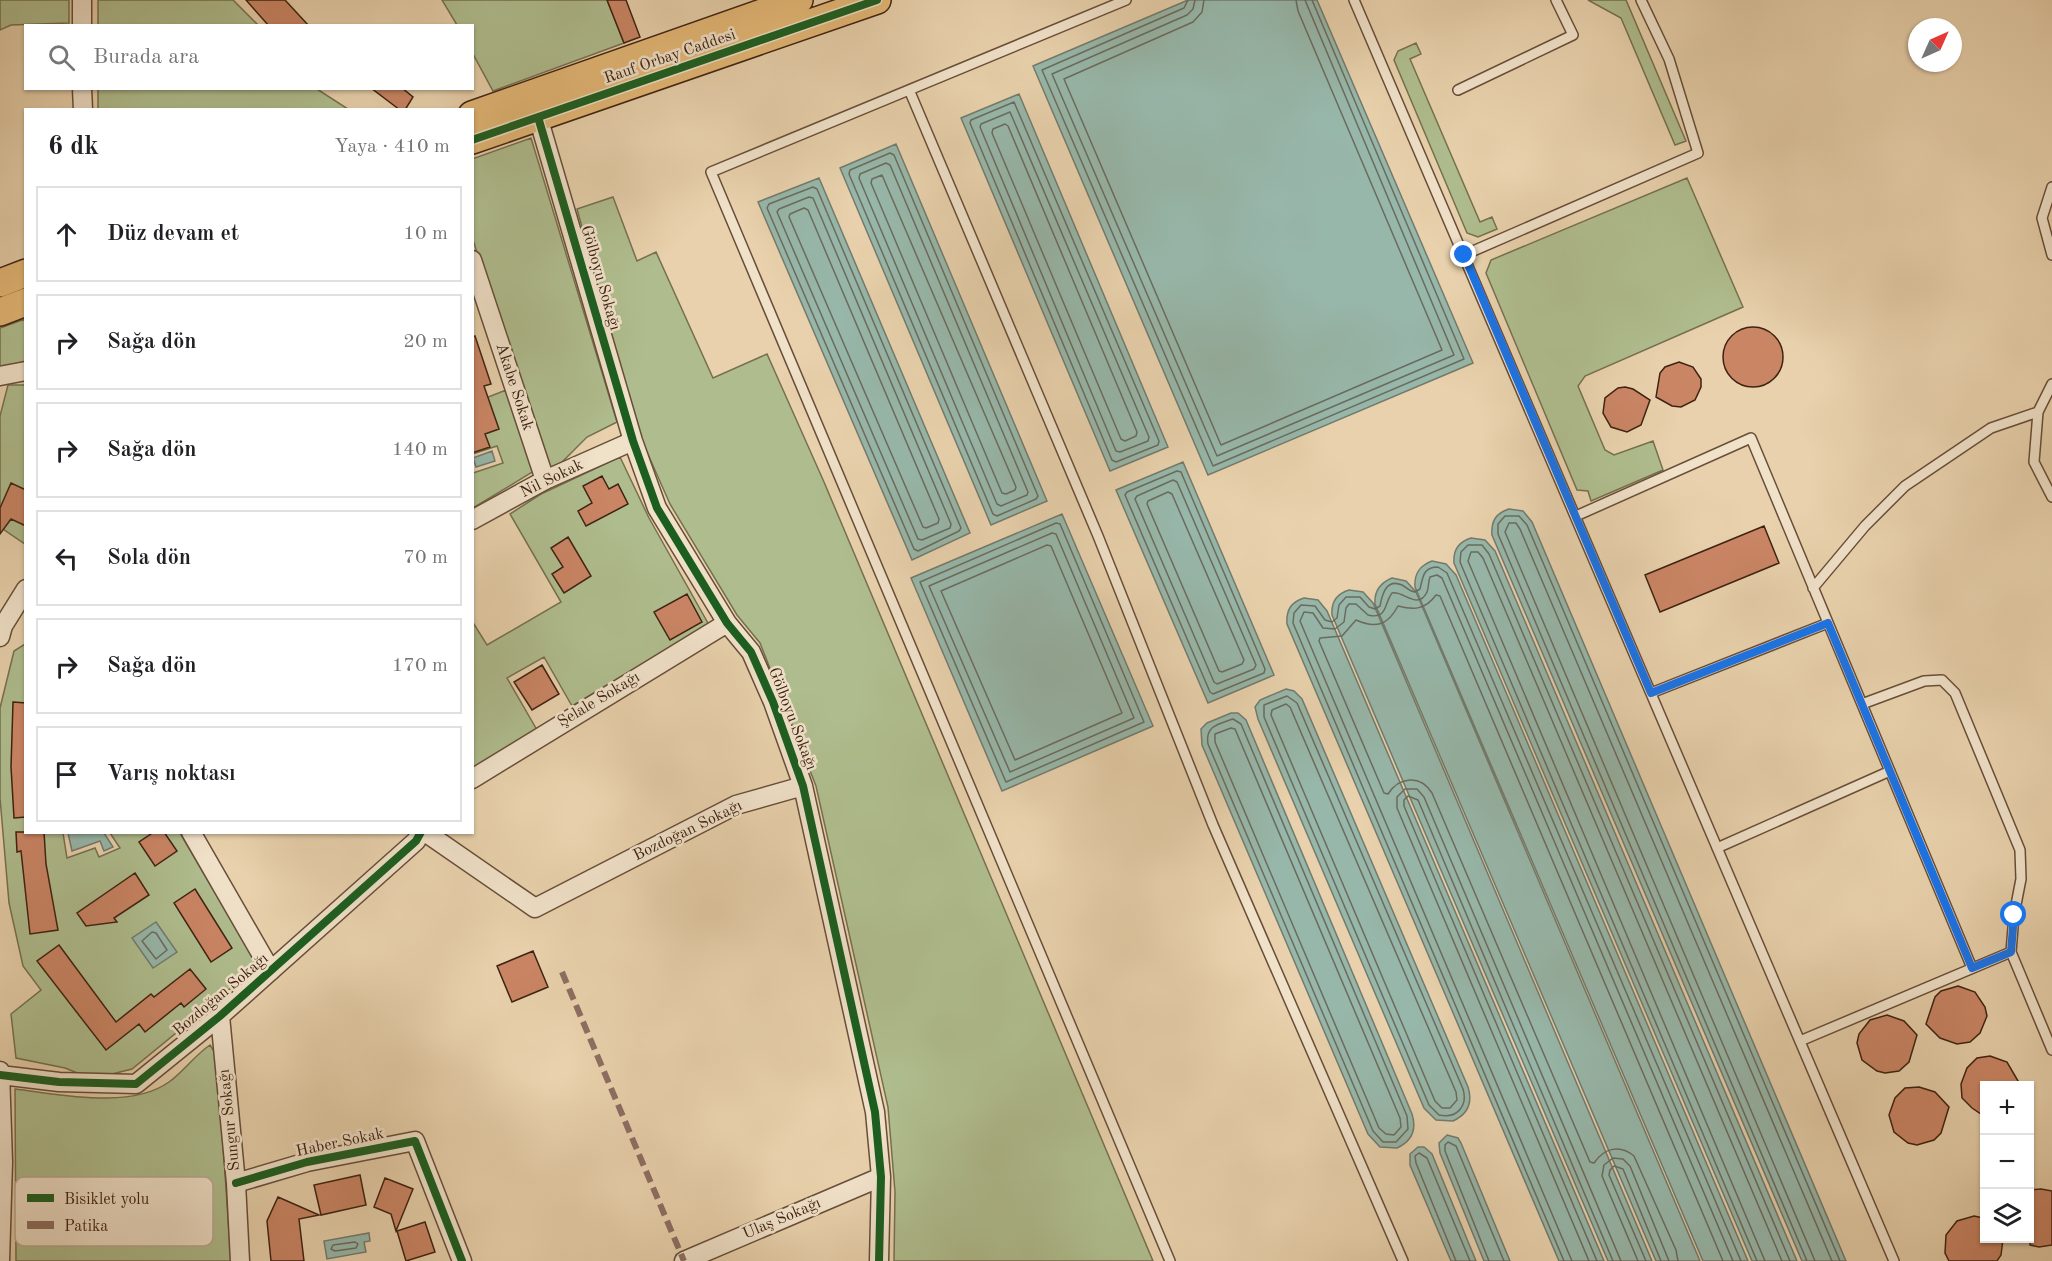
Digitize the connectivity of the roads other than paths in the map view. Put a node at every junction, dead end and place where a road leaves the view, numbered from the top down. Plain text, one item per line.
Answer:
1 (82, 0) edge
2 (799, 0) edge
3 (877, 0) edge
4 (1126, 0) edge
5 (1354, 0) edge
6 (1556, 0) edge
7 (1641, 0) edge
8 (82, 24) edge
9 (82, 90) edge
10 (1458, 90) dead end
11 (910, 92) junction
12 (83, 108) edge
13 (474, 115) edge
14 (538, 117) junction
15 (474, 140) edge
16 (2052, 187) edge
17 (1464, 255) junction
18 (2052, 255) edge
19 (474, 266) edge
20 (24, 274) edge
21 (0, 283) edge
22 (24, 303) edge
23 (0, 312) edge
24 (24, 371) edge
25 (0, 376) edge
26 (2052, 384) edge
27 (2038, 412) junction
28 (633, 441) junction
29 (545, 480) junction
30 (2052, 497) edge
31 (1576, 516) junction
32 (474, 519) edge
33 (1813, 588) junction
34 (24, 592) edge
35 (727, 623) junction
36 (1828, 623) junction
37 (0, 637) edge
38 (1651, 693) junction
39 (1862, 704) junction
40 (1890, 771) junction
41 (474, 778) edge
42 (803, 786) junction
43 (191, 834) edge
44 (421, 834) edge
45 (426, 834) edge
46 (1717, 848) junction
47 (2011, 952) junction
48 (1972, 968) junction
49 (271, 971) junction
50 (220, 1016) junction
51 (1800, 1041) junction
52 (2052, 1050) edge
53 (0, 1073) edge
54 (1, 1151) edge
55 (880, 1177) junction
56 (236, 1183) junction
57 (0, 1261) edge
58 (240, 1261) edge
59 (462, 1261) edge
60 (684, 1261) edge
61 (879, 1261) edge
62 (1170, 1261) edge
63 (1403, 1261) edge
64 (1894, 1261) edge

1 - 8 street
2 - 13 main road, Rauf Orbay Caddesi
3 - 14 main road, Rauf Orbay Caddesi
4 - 11 lane
5 - 17 lane
6 - 10 lane
7 - 17 lane
9 - 12 street
11 - 62 lane
11 - 63 lane
14 - 15 main road, Rauf Orbay Caddesi
14 - 28 street, Gölboyu Sokağı
16 - 18 lane
17 - 31 lane
19 - 29 street, Akabe Sokak
20 - 21 main road
22 - 23 main road
24 - 25 street
26 - 27 lane
27 - 30 lane
27 - 33 lane
28 - 29 street, Nil Sokak
28 - 35 street, Gölboyu Sokağı
29 - 32 street, Nil Sokak
31 - 33 lane
31 - 38 lane
33 - 36 lane
34 - 37 street
35 - 41 street, Şelale Sokağı
35 - 42 street, Gölboyu Sokağı
36 - 38 lane
36 - 39 lane
38 - 46 lane
39 - 40 lane
39 - 47 lane
40 - 46 lane
40 - 48 lane
42 - 45 street, Bozdoğan Sokağı
42 - 55 street, Gölboyu Sokağı
43 - 49 street
44 - 49 street, Bozdoğan Sokağı
46 - 51 lane
47 - 48 lane
47 - 52 lane
48 - 51 lane
49 - 50 street, Bozdoğan Sokağı
50 - 53 street, Bozdoğan Sokağı
50 - 56 street, Sungur Sokağı
51 - 64 lane
53 - 54 street
54 - 57 street
55 - 60 street, Ulaş Sokağı
55 - 61 street, Gölboyu Sokağı
56 - 58 street, Sungur Sokağı
56 - 59 street, Haber Sokak

